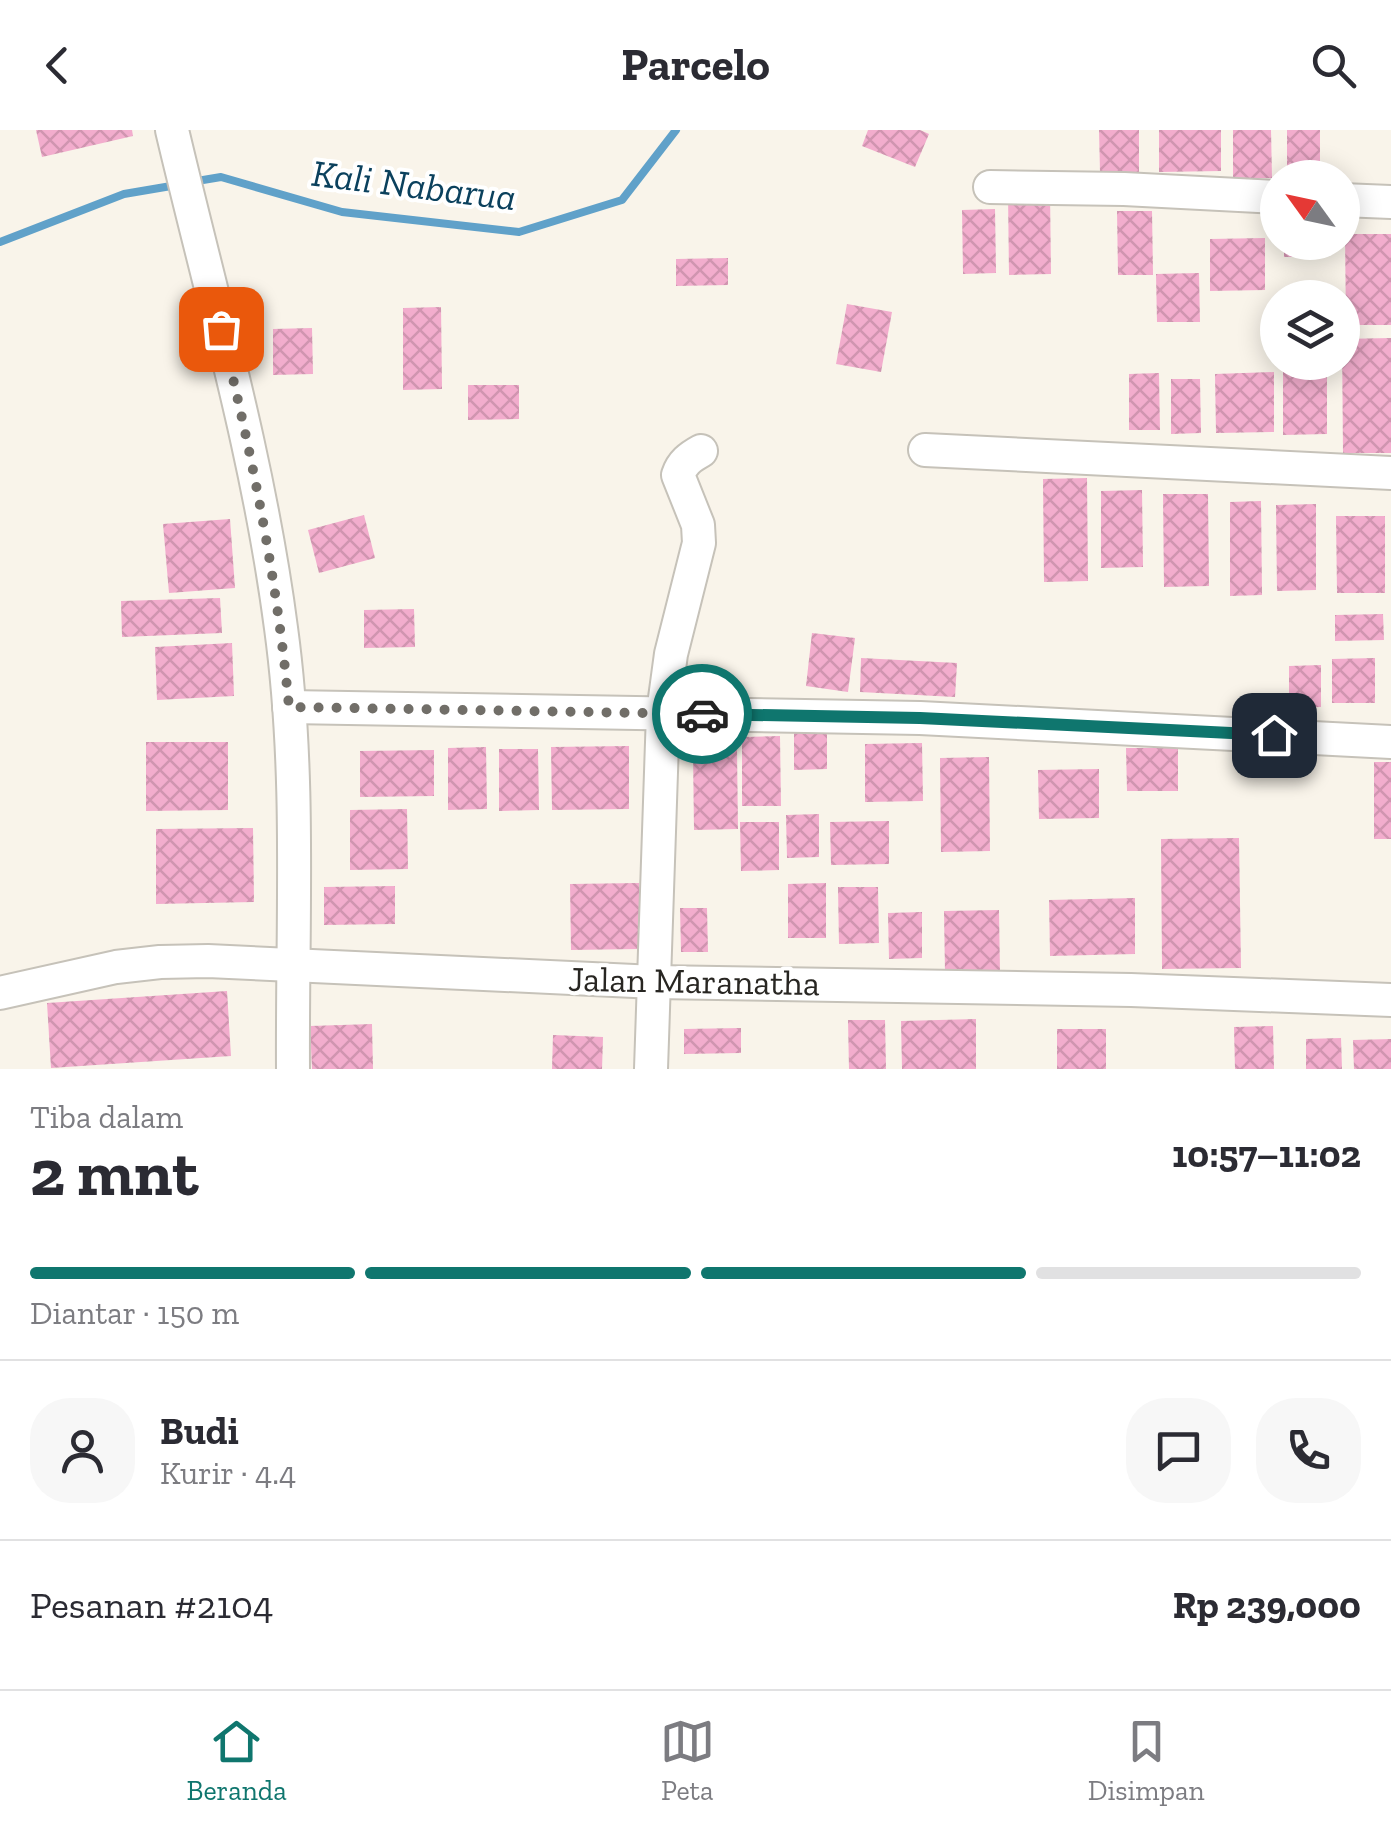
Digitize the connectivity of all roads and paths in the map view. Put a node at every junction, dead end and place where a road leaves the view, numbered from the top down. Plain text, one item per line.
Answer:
1 (172, 130) edge
2 (990, 188) dead end
3 (1260, 196) edge
4 (1360, 201) edge
5 (1391, 202) edge
6 (701, 450) dead end
7 (924, 450) dead end
8 (1391, 473) edge
9 (289, 707) junction
10 (663, 713) junction
11 (1391, 742) edge
12 (292, 966) junction
13 (655, 982) junction
14 (0, 993) edge
15 (1391, 1000) edge
16 (293, 1069) edge
17 (651, 1069) edge

1 - 9 street
2 - 3 street
4 - 5 street
6 - 10 street
7 - 8 street
9 - 10 street
9 - 12 street
10 - 11 street
10 - 13 street
12 - 13 street, Jalan Maranatha
12 - 14 street, Jalan Maranatha
12 - 16 street
13 - 15 street, Jalan Maranatha
13 - 17 street

